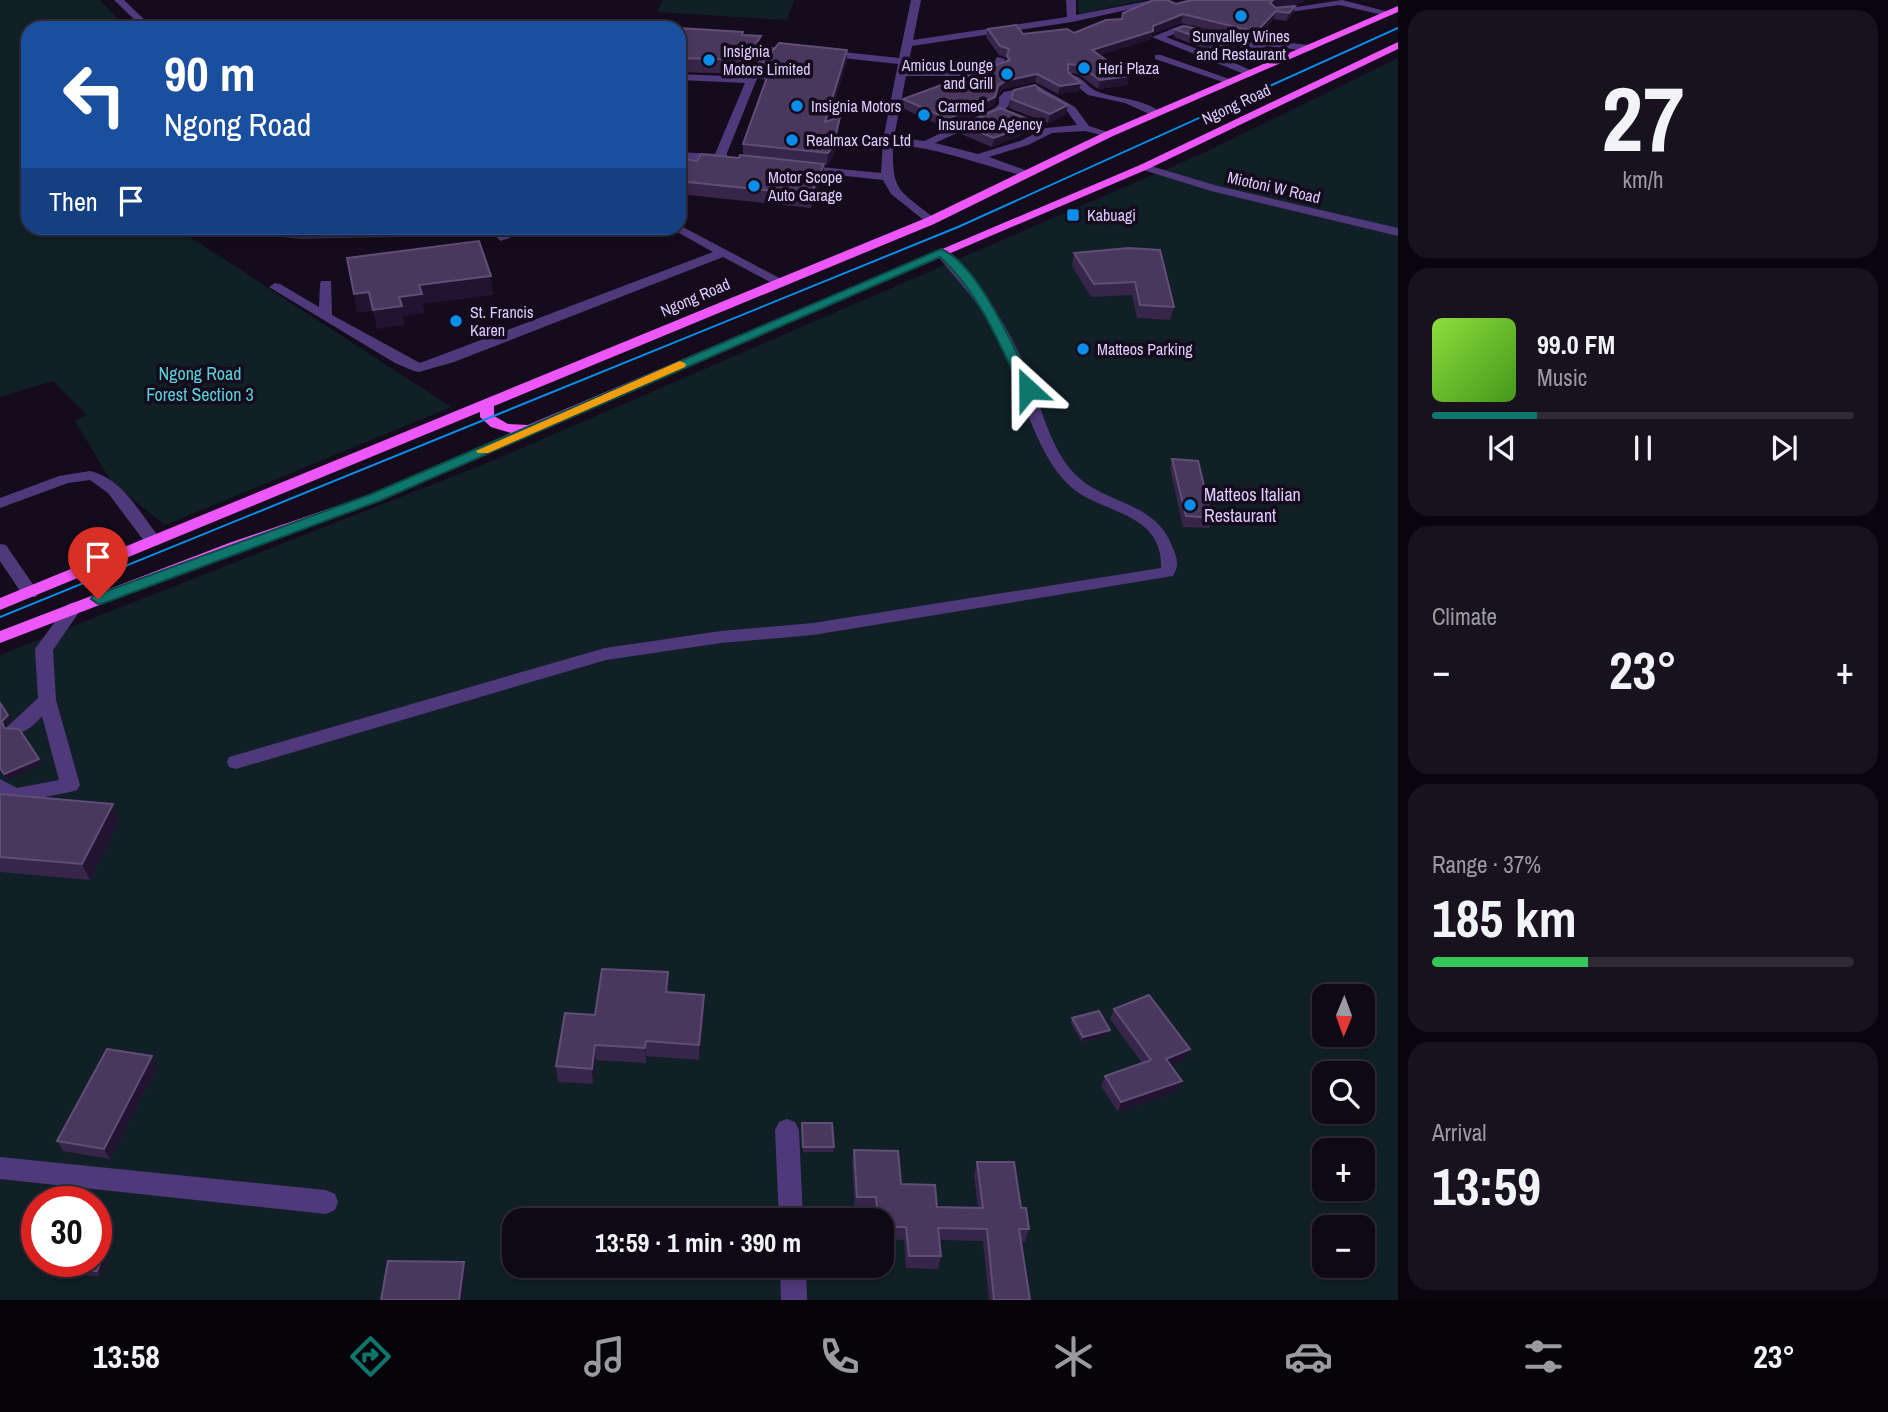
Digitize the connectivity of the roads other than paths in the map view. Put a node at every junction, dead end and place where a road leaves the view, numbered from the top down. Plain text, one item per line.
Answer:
1 (119, 0) edge
2 (916, 0) edge
3 (1071, 0) edge
4 (1167, 0) edge
5 (1275, 11) edge
6 (1393, 11) edge
7 (1072, 19) junction
8 (141, 21) edge
9 (907, 44) junction
10 (1398, 45) edge
11 (1259, 48) junction
12 (1310, 48) junction
13 (803, 51) edge
14 (816, 52) edge
15 (1158, 57) dead end
16 (1000, 59) edge
17 (1221, 61) junction
18 (904, 67) junction
19 (1249, 73) junction
20 (1072, 76) edge
21 (686, 77) edge
22 (751, 80) junction
23 (1230, 81) junction
24 (999, 110) junction
25 (1158, 114) junction
26 (1012, 115) edge
27 (1037, 125) edge
28 (1085, 128) junction
29 (1050, 130) junction
30 (1108, 134) junction
31 (888, 141) junction
32 (925, 144) junction
33 (686, 156) edge
34 (978, 157) junction
35 (721, 158) junction
36 (753, 164) edge
37 (1144, 167) junction
38 (793, 168) edge
39 (1024, 173) junction
40 (887, 177) junction
41 (930, 221) junction
42 (1398, 232) edge
43 (686, 233) edge
44 (725, 252) junction
45 (941, 253) junction
46 (779, 281) junction
47 (326, 284) dead end
48 (275, 287) dead end
49 (325, 316) junction
50 (487, 405) junction
51 (532, 429) junction
52 (0, 503) edge
53 (153, 541) junction
54 (0, 549) edge
55 (30, 593) junction
56 (0, 604) edge
57 (74, 608) junction
58 (0, 637) edge
59 (47, 700) junction
60 (16, 727) edge
61 (236, 762) dead end
62 (0, 786) edge
63 (787, 1130) dead end
64 (0, 1168) edge
65 (326, 1202) dead end
66 (790, 1208) edge
67 (793, 1278) edge
68 (794, 1300) edge

1 - 8 street
2 - 9 street
3 - 7 street
4 - 7 street
5 - 6 street
6 - 12 main road, Ngong Road
7 - 9 street
9 - 18 street
10 - 37 main road, Ngong Road
11 - 12 street
11 - 17 street
11 - 17 street
12 - 19 main road, Ngong Road
13 - 22 street
14 - 18 street
15 - 23 street
16 - 18 street
17 - 19 street
18 - 31 street
19 - 23 main road, Ngong Road
20 - 25 street
21 - 22 street
22 - 35 street
23 - 25 main road, Ngong Road
24 - 26 street
24 - 28 street
24 - 32 street
25 - 30 main road, Ngong Road
27 - 29 street
28 - 29 street
28 - 30 street
29 - 34 street
30 - 39 main road, Ngong Road
31 - 32 street
31 - 40 street
32 - 34 street
33 - 35 street
34 - 39 street
35 - 36 street
37 - 42 street, Miotoni W Road
37 - 45 main road, Ngong Road
38 - 40 street
39 - 41 main road, Ngong Road
40 - 41 street
41 - 46 main road, Ngong Road
43 - 44 street
44 - 46 street
44 - 49 street
45 - 51 main road, Ngong Road
45 - 61 street
46 - 50 main road, Ngong Road
47 - 49 street
48 - 49 street
50 - 51 main road
50 - 53 main road, Ngong Road
51 - 57 main road, Ngong Road
52 - 53 street
53 - 55 main road, Ngong Road
54 - 55 street
55 - 56 main road, Ngong Road
57 - 58 main road, Ngong Road
57 - 59 street
59 - 60 street
59 - 62 street
63 - 66 street
64 - 65 street
67 - 68 street

